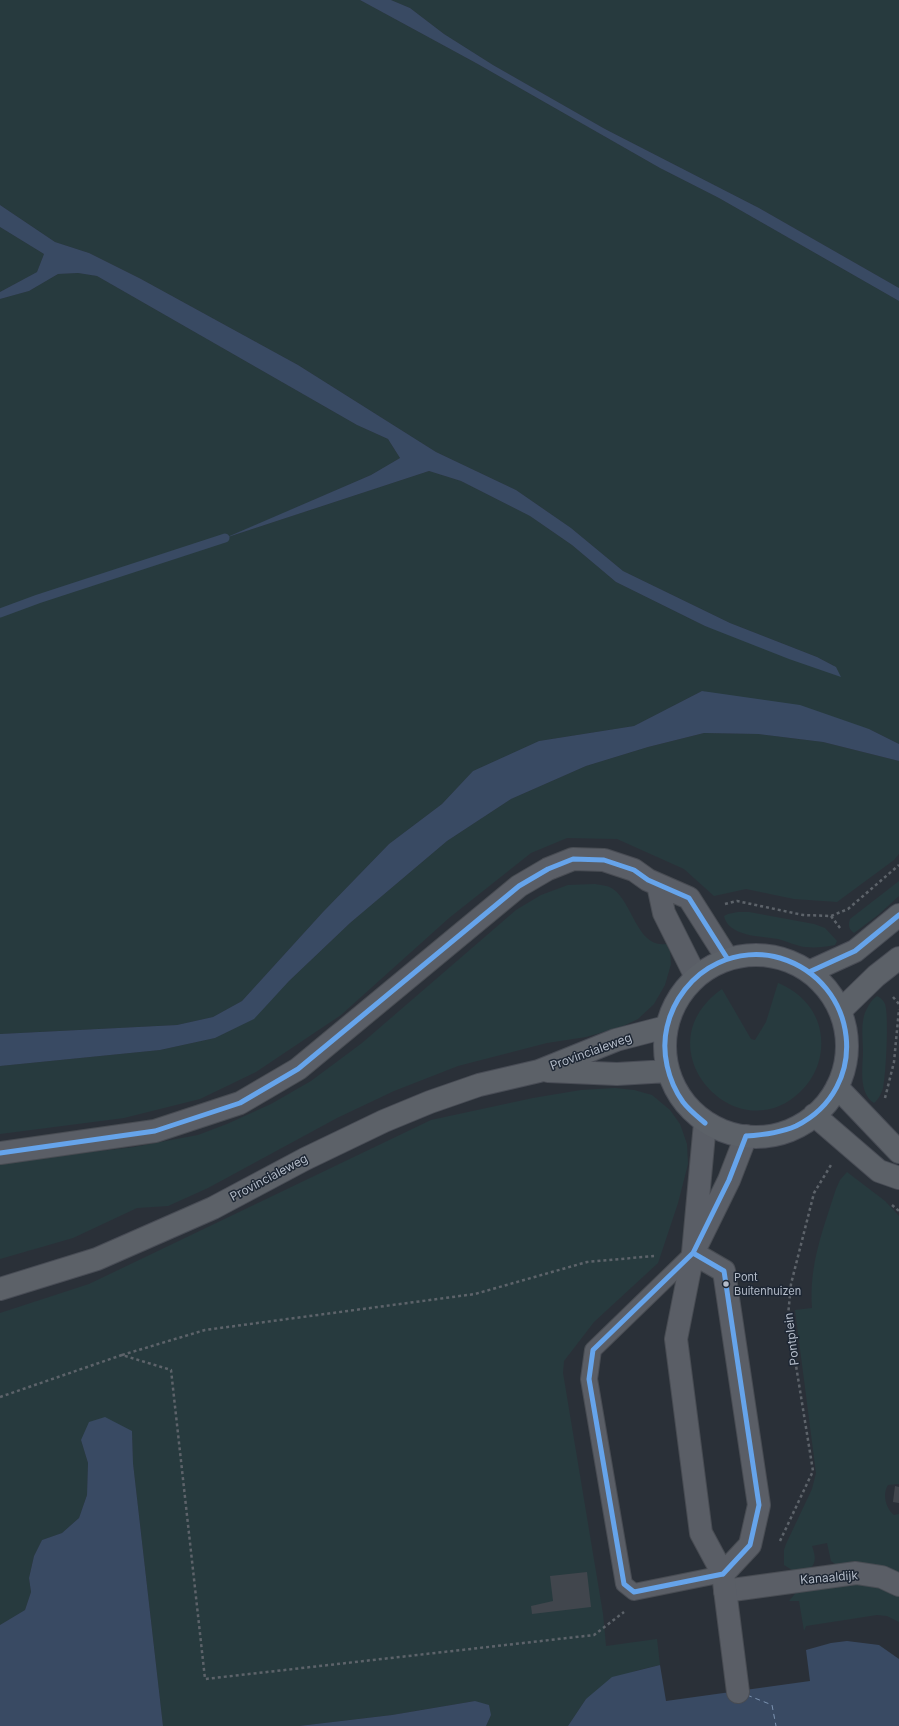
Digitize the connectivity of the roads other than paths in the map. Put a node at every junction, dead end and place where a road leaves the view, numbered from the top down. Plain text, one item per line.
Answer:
1 (658, 885) junction
2 (899, 915) edge
3 (728, 958) junction
4 (899, 958) edge
5 (809, 972) junction
6 (696, 977) junction
7 (840, 1011) junction
8 (666, 1028) junction
9 (539, 1071) junction
10 (668, 1071) junction
11 (837, 1087) junction
12 (814, 1115) junction
13 (705, 1122) junction
14 (746, 1136) junction
15 (898, 1151) edge
16 (0, 1153) edge
17 (899, 1178) edge
18 (693, 1253) junction
19 (0, 1289) edge
20 (724, 1583) junction
21 (899, 1585) edge
22 (738, 1692) dead end

1 - 3 street
1 - 6 street
1 - 16 street
2 - 5 main road
3 - 5 main road
3 - 6 main road
4 - 7 main road
5 - 7 main road
6 - 8 main road
7 - 11 main road
8 - 9 main road, Provincialeweg
8 - 10 main road
9 - 10 main road, Provincialeweg
9 - 19 main road, Provincialeweg
10 - 13 main road
11 - 12 main road
11 - 15 main road
12 - 14 main road
12 - 17 main road
13 - 14 main road
13 - 18 street
14 - 18 street
18 - 20 street
18 - 20 street
18 - 20 lane
20 - 21 street, Kanaaldijk
20 - 22 street

